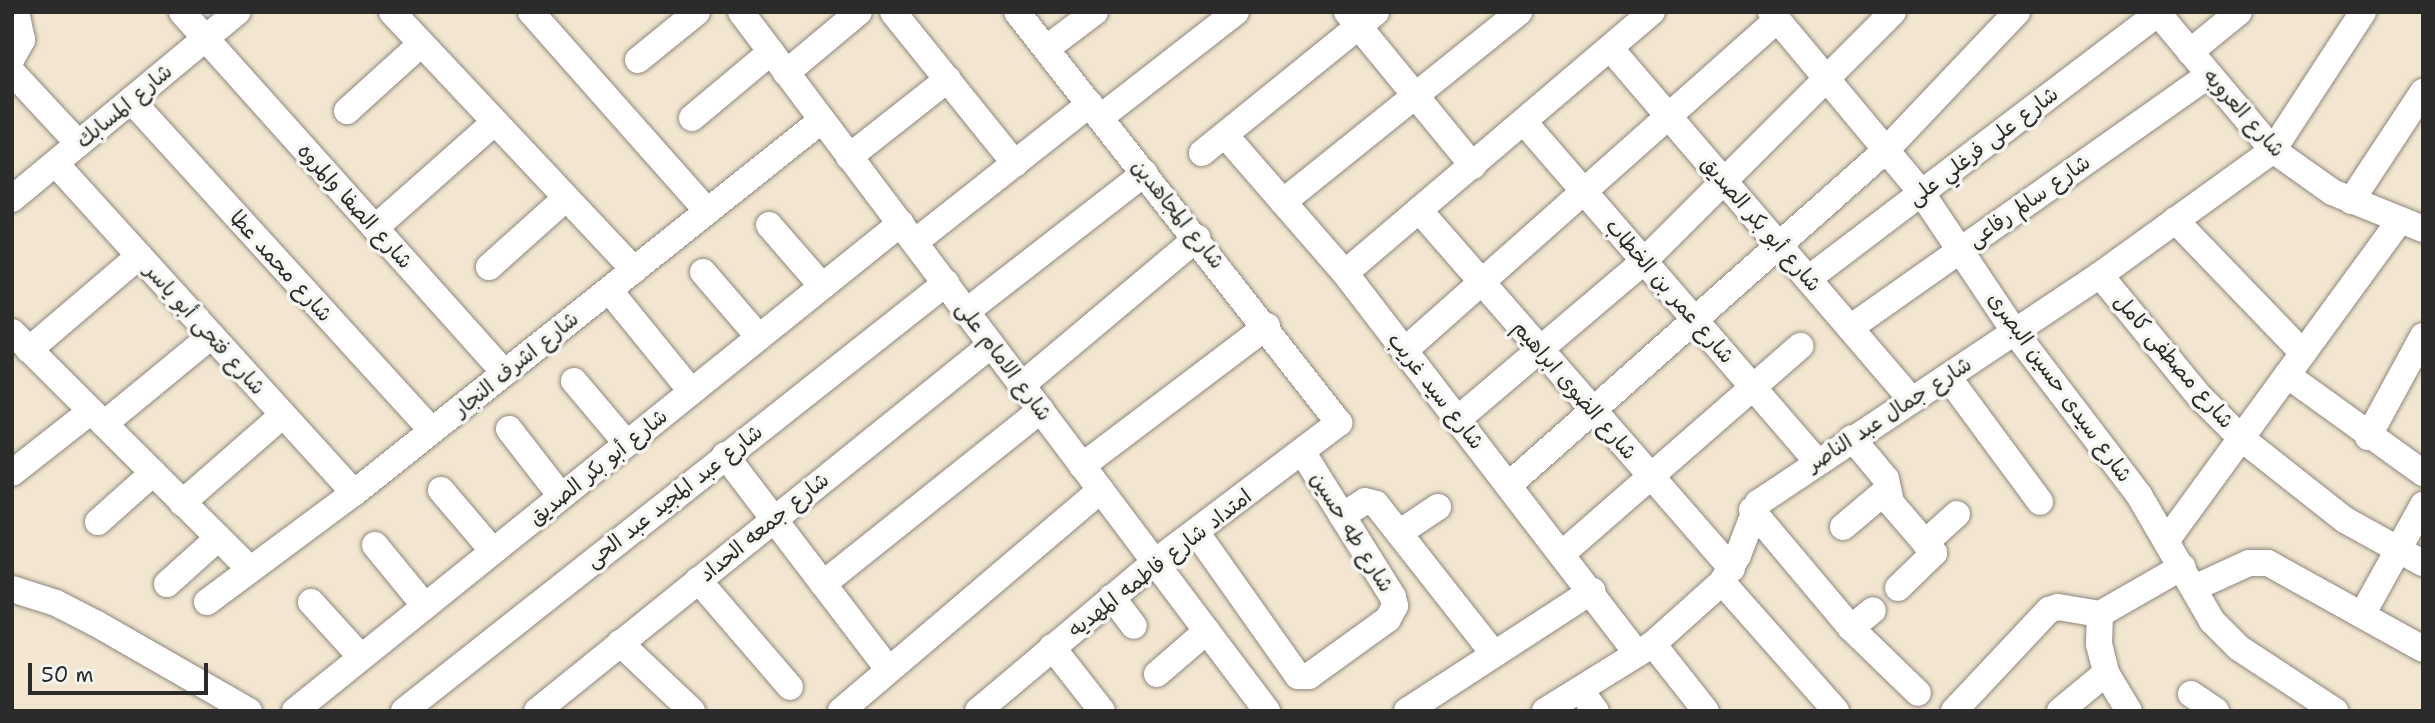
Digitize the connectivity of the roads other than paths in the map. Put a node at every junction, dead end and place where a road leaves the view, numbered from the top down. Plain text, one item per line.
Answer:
1 (16, 12) edge
2 (182, 12) edge
3 (391, 12) edge
4 (531, 12) edge
5 (697, 12) edge
6 (741, 12) edge
7 (859, 12) edge
8 (893, 12) edge
9 (1017, 12) edge
10 (1095, 12) edge
11 (1236, 12) edge
12 (1519, 12) edge
13 (1653, 12) edge
14 (1893, 12) edge
15 (2239, 12) edge
16 (2363, 12) edge
17 (234, 13) edge
18 (2158, 13) edge
19 (1774, 16) edge
20 (1360, 17) edge
21 (2004, 17) edge
22 (205, 38) junction
23 (421, 44) junction
24 (1047, 48) junction
25 (1610, 48) junction
26 (2190, 52) junction
27 (12, 58) edge
28 (638, 60) dead end
29 (779, 63) junction
30 (12, 72) edge
31 (2208, 75) junction
32 (948, 79) junction
33 (1825, 79) junction
34 (2423, 92) edge
35 (1415, 96) junction
36 (131, 100) junction
37 (347, 111) dead end
38 (1096, 111) junction
39 (692, 118) dead end
40 (1670, 119) junction
41 (821, 120) junction
42 (495, 122) junction
43 (1524, 122) junction
44 (1225, 135) junction
45 (79, 144) junction
46 (1887, 149) junction
47 (2273, 149) junction
48 (1202, 153) dead end
49 (849, 157) junction
50 (56, 164) junction
51 (1015, 164) junction
52 (1473, 166) junction
53 (1145, 173) junction
54 (1724, 181) junction
55 (1922, 192) junction
56 (1586, 194) junction
57 (566, 198) junction
58 (12, 200) edge
59 (2351, 201) junction
60 (1283, 202) junction
61 (707, 211) junction
62 (1419, 211) junction
63 (2175, 220) junction
64 (769, 225) dead end
65 (2411, 225) edge
66 (375, 228) junction
67 (908, 232) junction
68 (1197, 238) junction
69 (1780, 246) junction
70 (1962, 248) junction
71 (139, 256) junction
72 (1644, 261) junction
73 (489, 267) dead end
74 (634, 270) junction
75 (703, 272) dead end
76 (1345, 273) junction
77 (2099, 275) junction
78 (1808, 279) junction
79 (946, 283) junction
80 (1483, 285) junction
81 (822, 286) junction
82 (609, 290) junction
83 (967, 311) junction
84 (1695, 320) junction
85 (1267, 326) junction
86 (1850, 328) junction
87 (2014, 331) junction
88 (211, 335) junction
89 (2423, 336) edge
90 (759, 337) junction
91 (19, 345) edge
92 (991, 345) junction
93 (1800, 346) dead end
94 (1540, 349) junction
95 (1404, 351) junction
96 (2303, 353) junction
97 (505, 373) junction
98 (2287, 375) junction
99 (1948, 377) junction
100 (574, 381) dead end
101 (1022, 385) junction
102 (1753, 388) junction
103 (691, 391) junction
104 (1912, 400) junction
105 (1041, 410) junction
106 (1592, 410) junction
107 (284, 415) junction
108 (97, 417) junction
109 (1337, 417) joint
110 (1458, 419) junction
111 (509, 429) dead end
112 (432, 431) junction
113 (1852, 438) junction
114 (2241, 438) junction
115 (2368, 438) junction
116 (627, 443) junction
117 (1303, 453) junction
118 (725, 455) junction
119 (1816, 460) junction
120 (1082, 466) junction
121 (12, 473) edge
122 (153, 473) junction
123 (2423, 473) edge
124 (1651, 477) junction
125 (1510, 484) junction
126 (441, 490) dead end
127 (1887, 490) junction
128 (1101, 491) junction
129 (354, 493) junction
130 (561, 496) junction
131 (2040, 502) dead end
132 (183, 503) junction
133 (2423, 505) edge
134 (1438, 507) dead end
135 (1752, 510) junction
136 (1957, 514) dead end
137 (1342, 516) junction
138 (774, 519) junction
139 (98, 522) dead end
140 (1843, 527) dead end
141 (1196, 532) junction
142 (1399, 533) junction
143 (218, 538) junction
144 (2166, 541) junction
145 (1925, 543) junction
146 (375, 545) dead end
147 (2398, 550) junction
148 (493, 551) junction
149 (1563, 553) junction
150 (1155, 562) junction
151 (2423, 564) edge
152 (250, 569) junction
153 (1727, 575) junction
154 (2188, 578) junction
155 (698, 580) junction
156 (167, 584) dead end
157 (824, 584) junction
158 (1898, 588) dead end
159 (12, 589) edge
160 (1592, 591) junction
161 (1112, 597) junction
162 (206, 602) dead end
163 (311, 602) dead end
164 (425, 606) junction
165 (1872, 610) dead end
166 (2100, 614) junction
167 (2362, 615) junction
168 (1134, 626) dead end
169 (1851, 628) junction
170 (1207, 631) junction
171 (620, 643) junction
172 (1052, 647) junction
173 (1645, 649) junction
174 (2423, 649) edge
175 (1494, 654) junction
176 (361, 657) junction
177 (888, 668) junction
178 (2106, 673) junction
179 (1157, 674) dead end
180 (790, 687) dead end
181 (1580, 690) junction
182 (1918, 693) dead end
183 (2191, 694) dead end
184 (542, 709) edge
185 (249, 711) edge
186 (295, 711) edge
187 (404, 711) edge
188 (692, 711) edge
189 (841, 711) edge
190 (978, 711) edge
191 (1102, 711) edge
192 (1266, 711) edge
193 (1407, 711) edge
194 (1545, 711) edge
195 (1596, 711) edge
196 (1706, 711) edge
197 (1836, 711) edge
198 (1954, 711) edge
199 (2060, 711) edge
200 (2129, 711) edge
201 (2216, 711) edge
202 (2335, 711) edge

1 - 27 street
2 - 22 street, شارع الصفا والمروه
3 - 23 street
4 - 61 street
5 - 28 street
6 - 29 street, شارع الامام على
7 - 29 street
8 - 32 street
9 - 24 street, شارع المجاهدين
10 - 24 street
11 - 38 street, شارع أبو بكر الصديق
12 - 35 street
13 - 25 street
14 - 33 street
15 - 26 street
16 - 47 street
17 - 22 street, شارع المسابك
18 - 26 street, شارع العروبه
18 - 55 street, شارع على فرغلي على
19 - 33 street, شارع سيدى حسين البصرى
19 - 40 street
20 - 35 street
20 - 44 street
21 - 46 street
22 - 36 street, شارع المسابك
22 - 66 street, شارع الصفا والمروه
23 - 37 street
23 - 42 street
24 - 38 street, شارع المجاهدين
25 - 40 street, شارع أبو بكر الصديق
25 - 43 street
26 - 31 street, شارع العروبه
29 - 39 street
29 - 41 street, شارع الامام على
30 - 45 street
31 - 47 street, شارع العروبه
31 - 70 street, شارع سالم رفاعى
32 - 49 street
32 - 51 street
33 - 46 street, شارع سيدى حسين البصرى
33 - 54 street
34 - 59 street
35 - 52 street
35 - 60 street
36 - 45 street, شارع المسابك
36 - 112 street, شارع محمد عطا
38 - 51 street, شارع أبو بكر الصديق
38 - 53 street, شارع المجاهدين
40 - 54 street, شارع أبو بكر الصديق
40 - 56 street
41 - 49 street, شارع الامام على
41 - 61 street, شارع اشرف النجار
42 - 57 street
42 - 66 street
43 - 52 street
43 - 56 street, شارع عمر بن الخطاب
44 - 48 street
44 - 60 street, شارع سيد غريب
45 - 50 street, شارع المسابك
46 - 55 street, شارع سيدى حسين البصرى
46 - 69 street
47 - 59 street, شارع العروبه
47 - 63 street, شارع جمال عبد الناصر
49 - 67 street, شارع الامام على
50 - 58 street, شارع المسابك
50 - 71 street, شارع فتحى أبو ياسر
51 - 67 street, شارع أبو بكر الصديق
52 - 62 street
53 - 68 street, شارع المجاهدين
53 - 83 street
54 - 69 street, شارع أبو بكر الصديق
54 - 72 street
55 - 70 street, شارع سيدى حسين البصرى
55 - 78 street, شارع على فرغلي على
56 - 72 street, شارع عمر بن الخطاب
56 - 80 street
57 - 73 street
57 - 74 street
59 - 65 street, شارع العروبه
60 - 76 street, شارع سيد غريب
61 - 74 street, شارع اشرف النجار
62 - 76 street
62 - 80 street, شارع الضوى ابراهيم
63 - 77 street, شارع جمال عبد الناصر
63 - 96 street
64 - 81 street
65 - 96 street
66 - 97 street, شارع الصفا والمروه
67 - 79 street, شارع الامام على
67 - 81 street, شارع أبو بكر الصديق
68 - 85 street, شارع المجاهدين
68 - 101 street
69 - 78 street, شارع أبو بكر الصديق
69 - 84 street
70 - 86 street, شارع سالم رفاعى
70 - 87 street, شارع سيدى حسين البصرى
71 - 88 street, شارع فتحى أبو ياسر
71 - 91 street
72 - 84 street, شارع عمر بن الخطاب
72 - 94 street
74 - 82 street, شارع اشرف النجار
75 - 90 street
76 - 95 street, شارع سيد غريب
77 - 87 street, شارع جمال عبد الناصر
77 - 114 street, شارع مصطفى كامل
78 - 86 street, شارع أبو بكر الصديق
79 - 83 street, شارع الامام على
79 - 118 street, شارع عبد المجيد عبد الحى
80 - 94 street, شارع الضوى ابراهيم
80 - 95 street
81 - 90 street, شارع أبو بكر الصديق
82 - 97 street, شارع اشرف النجار
82 - 103 street
83 - 92 street, شارع الامام على
84 - 102 street, شارع عمر بن الخطاب
84 - 106 street
85 - 109 street, شارع المجاهدين
85 - 120 street
86 - 104 street, شارع أبو بكر الصديق
87 - 99 street, شارع جمال عبد الناصر
87 - 144 street, شارع سيدى حسين البصرى
88 - 107 street, شارع فتحى أبو ياسر
88 - 108 street
89 - 115 street
90 - 103 street, شارع أبو بكر الصديق
91 - 108 street
92 - 101 street, شارع الامام على
92 - 138 street, شارع جمعه الحداد
93 - 102 street
94 - 106 street, شارع الضوى ابراهيم
94 - 110 street
95 - 110 street, شارع سيد غريب
96 - 98 street
97 - 112 street, شارع اشرف النجار
98 - 114 street
98 - 115 street
99 - 104 street, شارع جمال عبد الناصر
99 - 131 street
100 - 116 street
101 - 105 street, شارع الامام على
102 - 119 street, شارع عمر بن الخطاب
102 - 124 street
103 - 116 street, شارع أبو بكر الصديق
104 - 113 street, شارع جمال عبد الناصر
105 - 120 street, شارع الامام على
105 - 157 street
106 - 124 street, شارع الضوى ابراهيم
106 - 125 street
107 - 129 street, شارع فتحى أبو ياسر
107 - 132 street
108 - 121 street
108 - 122 street
109 - 117 street, امتداد شارع فاطمه المهديه
110 - 125 street, شارع سيد غريب
111 - 130 street
112 - 129 street, شارع اشرف النجار
113 - 119 street, شارع جمال عبد الناصر
113 - 127 street
114 - 144 street
114 - 147 street, شارع مصطفى كامل
115 - 123 street
116 - 130 street, شارع أبو بكر الصديق
117 - 137 street, شارع طه حسين
117 - 141 street, امتداد شارع فاطمه المهديه
118 - 138 street
118 - 187 street, شارع عبد المجيد عبد الحى
119 - 135 street, شارع جمال عبد الناصر
120 - 128 street, شارع الامام على
122 - 132 street
122 - 139 street
124 - 149 street
124 - 153 street, شارع الضوى ابراهيم
125 - 149 street, شارع سيد غريب
126 - 148 street
127 - 140 street
127 - 145 street
128 - 150 street, شارع الامام على
128 - 177 street
129 - 152 street, شارع اشرف النجار
130 - 148 street, شارع أبو بكر الصديق
132 - 143 street
133 - 147 street
134 - 142 street
135 - 153 street
135 - 169 street
136 - 145 street
137 - 141 street, شارع طه حسين
137 - 142 street
138 - 155 street, شارع جمعه الحداد
138 - 157 street
141 - 150 street, امتداد شارع فاطمه المهديه
142 - 175 street
143 - 152 street
143 - 156 street
144 - 154 street, شارع سيدى حسين البصرى
145 - 158 street
146 - 164 street
147 - 151 street, شارع مصطفى كامل
147 - 167 street
148 - 164 street, شارع أبو بكر الصديق
149 - 160 street, شارع سيد غريب
150 - 161 street, امتداد شارع فاطمه المهديه
150 - 170 street, شارع الامام على
152 - 162 street, شارع اشرف النجار
153 - 173 street
153 - 197 street, شارع الضوى ابراهيم
154 - 166 street
154 - 167 street
154 - 202 street, شارع سيدى حسين البصرى
155 - 171 street, شارع جمعه الحداد
155 - 180 street
157 - 177 street
159 - 185 street
160 - 173 street, شارع سيد غريب
160 - 175 street
161 - 168 street
161 - 172 street, امتداد شارع فاطمه المهديه
163 - 176 street
164 - 176 street, شارع أبو بكر الصديق
165 - 169 street
166 - 178 street
166 - 198 street
167 - 174 street
169 - 182 street
170 - 179 street
170 - 192 street, شارع الامام على
171 - 184 street, شارع جمعه الحداد
171 - 188 street
172 - 190 street, امتداد شارع فاطمه المهديه
172 - 191 street
173 - 181 street
173 - 196 street, شارع سيد غريب
175 - 193 street
176 - 186 street, شارع أبو بكر الصديق
177 - 189 street
178 - 199 street
178 - 200 street
181 - 194 street
181 - 195 street
183 - 201 street

